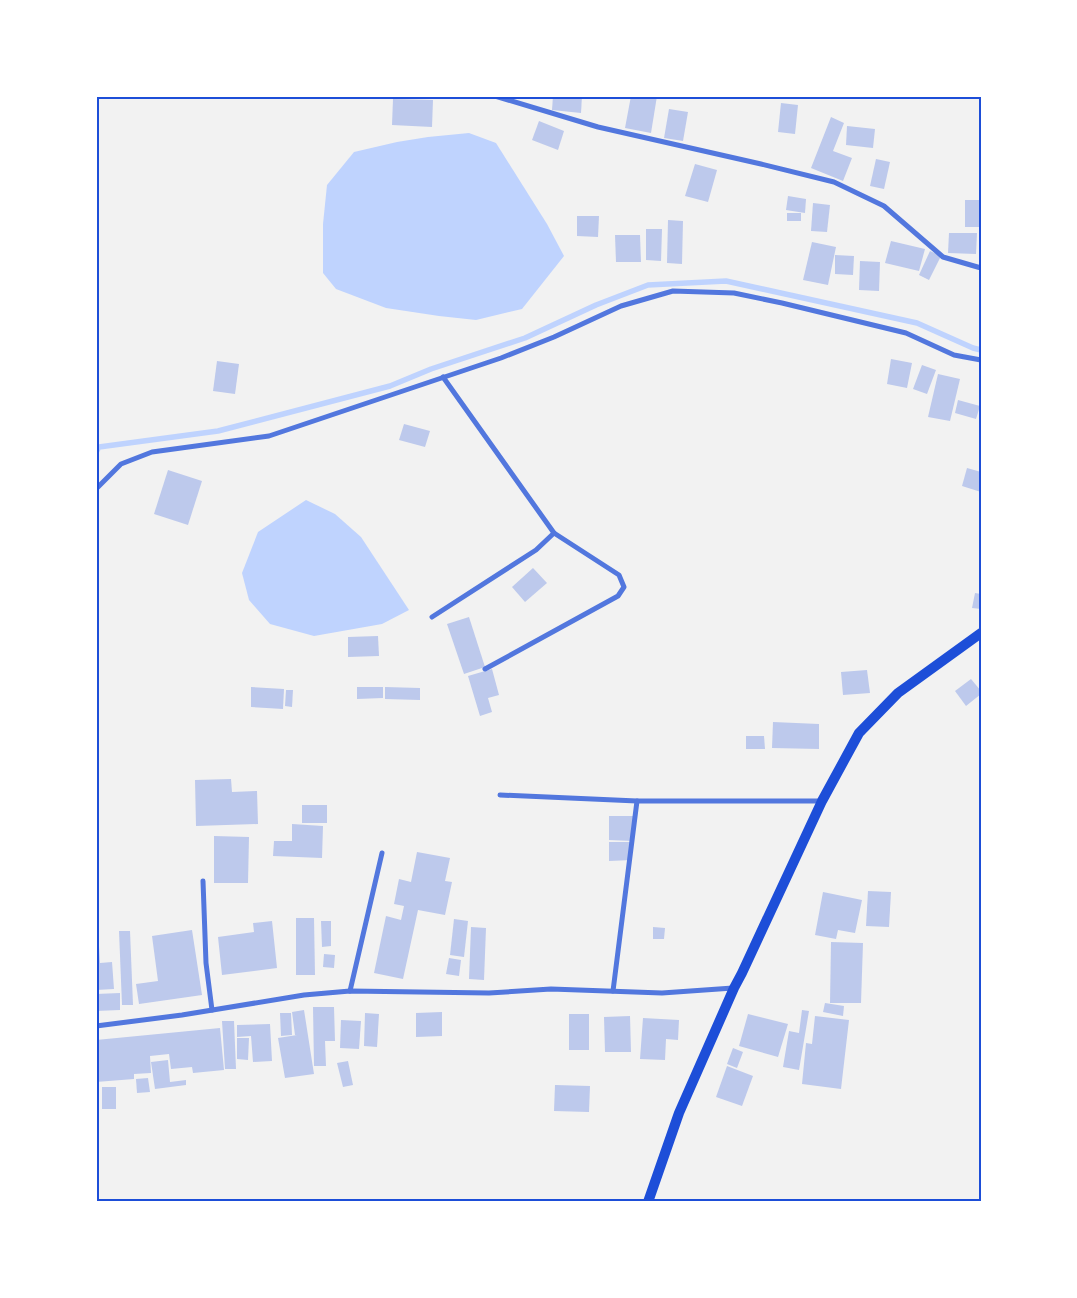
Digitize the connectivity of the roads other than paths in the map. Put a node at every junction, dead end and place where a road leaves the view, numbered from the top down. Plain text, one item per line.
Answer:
1 (495, 96) edge
2 (981, 268) edge
3 (981, 360) edge
4 (443, 377) junction
5 (96, 489) edge
6 (554, 533) junction
7 (432, 617) dead end
8 (981, 634) edge
9 (485, 669) dead end
10 (500, 795) dead end
11 (822, 801) junction
12 (637, 802) junction
13 (382, 853) dead end
14 (202, 881) dead end
15 (734, 988) junction
16 (350, 991) junction
17 (613, 991) junction
18 (212, 1010) junction
19 (96, 1026) edge
20 (648, 1202) edge

1 - 2 street
3 - 4 street
4 - 5 street
4 - 6 street
6 - 7 street
6 - 9 street
8 - 11 main road
10 - 12 street
11 - 12 street
11 - 15 main road
12 - 17 street
13 - 16 street
14 - 18 street
15 - 17 street
15 - 20 main road
16 - 17 street
16 - 18 street
18 - 19 street

